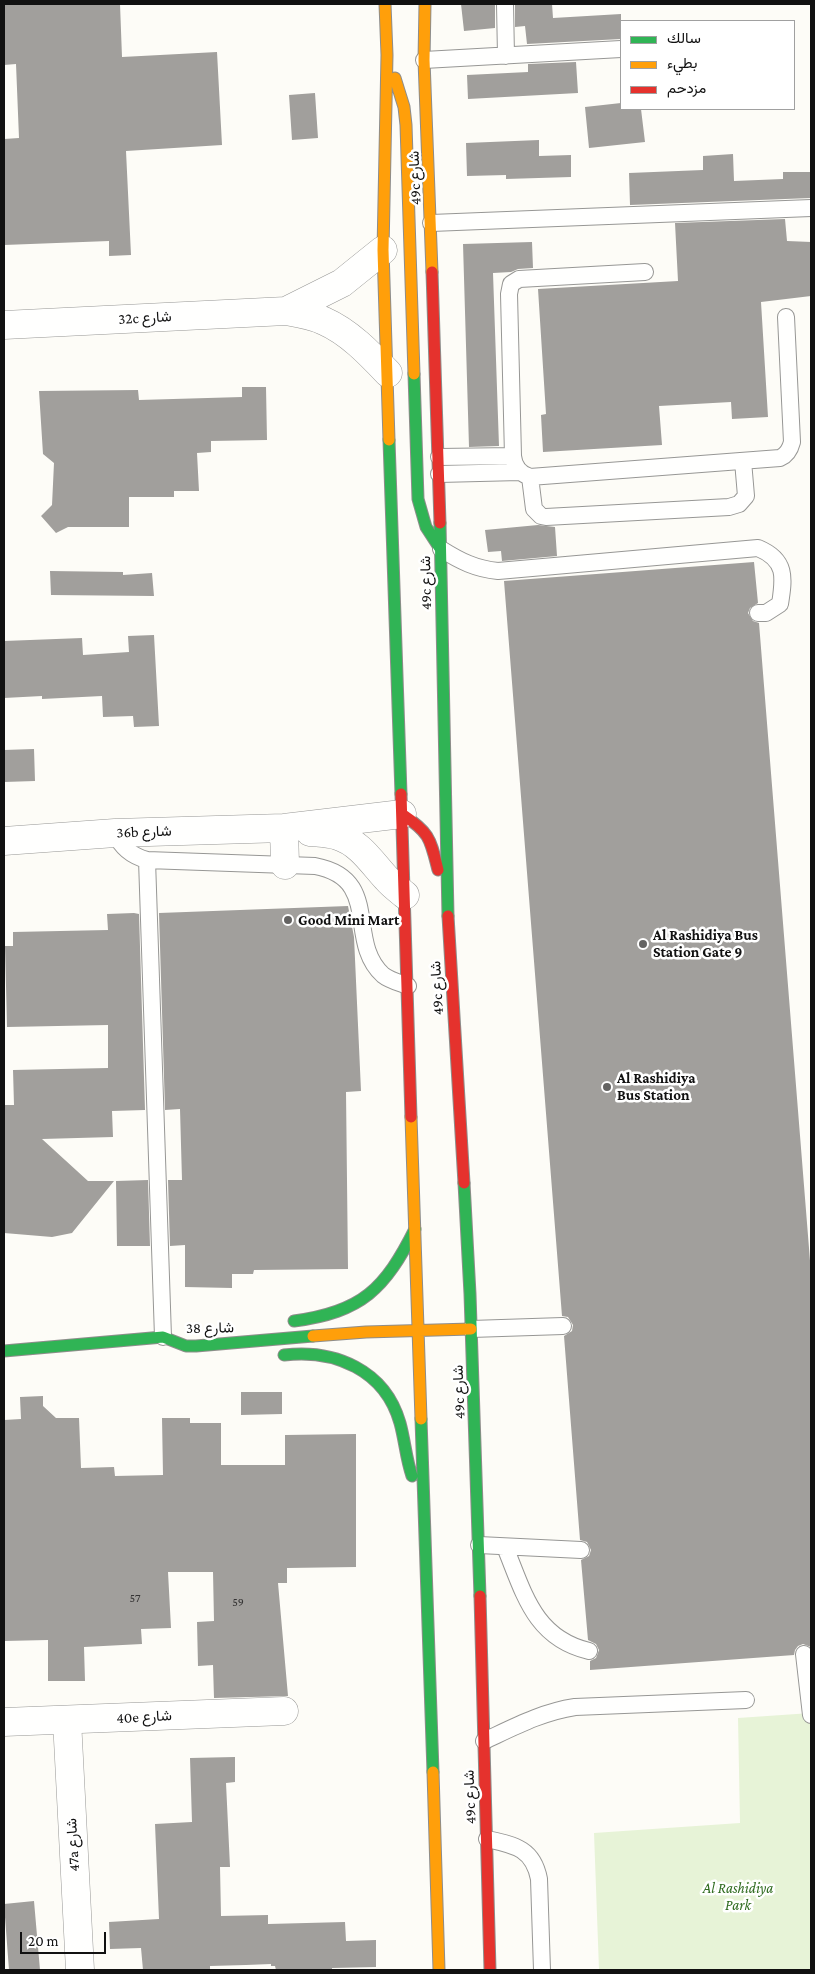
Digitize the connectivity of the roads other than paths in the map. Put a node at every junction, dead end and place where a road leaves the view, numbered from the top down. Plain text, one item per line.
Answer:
1 (386, 4) edge
2 (425, 4) edge
3 (504, 4) edge
4 (620, 49) edge
5 (387, 55) junction
6 (506, 56) junction
7 (424, 60) junction
8 (811, 208) edge
9 (431, 223) junction
10 (384, 250) junction
11 (645, 272) dead end
12 (286, 310) junction
13 (786, 316) dead end
14 (4, 325) edge
15 (388, 373) junction
16 (513, 456) junction
17 (439, 457) junction
18 (743, 460) junction
19 (439, 474) junction
20 (525, 474) junction
21 (440, 549) junction
22 (758, 613) dead end
23 (402, 814) junction
24 (284, 828) junction
25 (114, 833) junction
26 (4, 841) edge
27 (147, 860) junction
28 (285, 864) junction
29 (405, 895) junction
30 (448, 913) junction
31 (408, 986) junction
32 (415, 1228) junction
33 (286, 1322) dead end
34 (563, 1326) dead end
35 (471, 1328) junction
36 (419, 1330) junction
37 (184, 1332) dead end
38 (163, 1337) junction
39 (4, 1351) edge
40 (269, 1356) dead end
41 (191, 1358) dead end
42 (424, 1500) junction
43 (479, 1545) junction
44 (505, 1547) junction
45 (581, 1550) dead end
46 (589, 1651) dead end
47 (804, 1654) dead end
48 (746, 1700) dead end
49 (284, 1711) dead end
50 (811, 1715) edge
51 (67, 1720) junction
52 (4, 1722) edge
53 (484, 1741) junction
54 (434, 1820) junction
55 (486, 1839) junction
56 (448, 1902) dead end
57 (80, 1970) edge
58 (439, 1970) edge
59 (490, 1970) edge
60 (542, 1970) edge

1 - 5 street, 49c شارع
2 - 7 street, 49c شارع
3 - 6 lane
4 - 6 lane
5 - 10 street, 49c شارع
5 - 21 street
6 - 7 lane
7 - 9 street, 49c شارع
8 - 9 lane
9 - 17 street, 49c شارع
10 - 12 street, 32c شارع
10 - 15 street, 49c شارع
11 - 16 lane
12 - 14 street, 32c شارع
12 - 15 street, 32c شارع
13 - 18 lane
15 - 23 street, 49c شارع
16 - 17 lane
16 - 20 lane
17 - 19 street, 49c شارع
18 - 20 lane
18 - 20 lane
19 - 20 lane
19 - 21 street, 49c شارع
21 - 22 lane
21 - 30 street, 49c شارع
23 - 24 street, 36b شارع
23 - 29 street, 49c شارع
23 - 30 street
24 - 25 street, 36b شارع
24 - 28 street
24 - 29 street, 36b شارع
25 - 26 street, 36b شارع
25 - 27 lane
27 - 28 lane
27 - 38 lane
28 - 31 lane
29 - 31 street, 49c شارع
30 - 35 street, 49c شارع
31 - 32 street, 49c شارع
32 - 33 street
32 - 36 street, 49c شارع
34 - 35 lane
35 - 36 street, شارع 38
35 - 43 street, 49c شارع
36 - 38 street, شارع 38
36 - 42 street, 49c شارع
37 - 38 street
38 - 39 street, شارع 38
38 - 41 street
40 - 42 street
42 - 54 street, 49c شارع
43 - 44 lane
43 - 53 street, 49c شارع
44 - 45 lane
44 - 46 lane
47 - 50 lane
48 - 53 lane
49 - 51 street, 40e شارع
51 - 52 street, 40e شارع
51 - 57 street, 47a شارع
53 - 55 street, 49c شارع
54 - 56 street
54 - 58 street, 49c شارع
55 - 59 street, 49c شارع
55 - 60 lane

